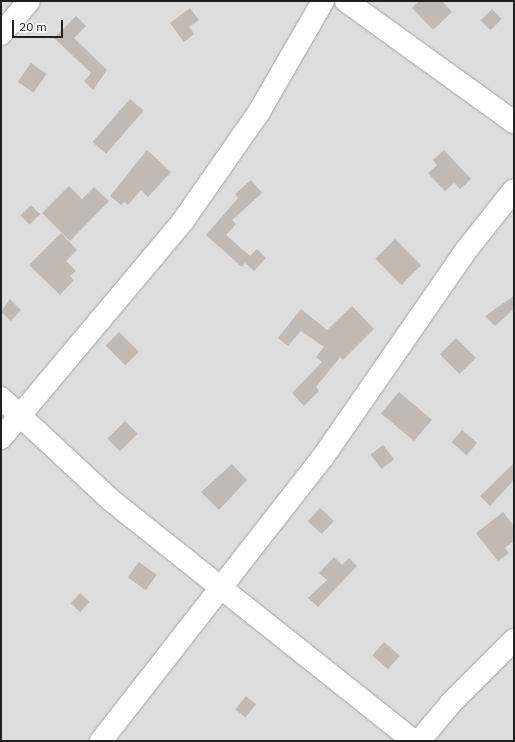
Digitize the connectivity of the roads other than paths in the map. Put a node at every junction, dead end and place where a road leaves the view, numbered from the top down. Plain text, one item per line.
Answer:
1 (29, 1) edge
2 (323, 1) edge
3 (346, 1) edge
4 (1, 34) edge
5 (514, 122) edge
6 (514, 190) edge
7 (1, 398) edge
8 (19, 414) junction
9 (1, 438) edge
10 (221, 587) junction
11 (514, 640) edge
12 (101, 741) edge
13 (414, 741) edge
14 (419, 741) edge

1 - 4 street
2 - 8 street
3 - 5 street
6 - 10 street
7 - 8 street
8 - 9 street
8 - 10 street
10 - 12 street
10 - 13 street
11 - 14 street

